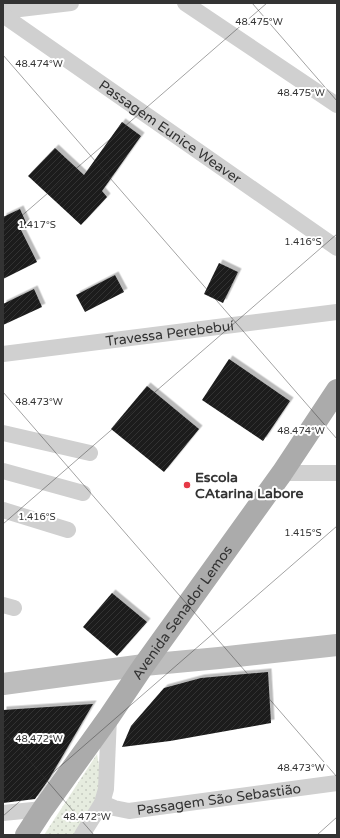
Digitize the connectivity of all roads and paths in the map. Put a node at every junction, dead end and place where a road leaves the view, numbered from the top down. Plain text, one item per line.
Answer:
1 (71, 3) edge
2 (185, 3) edge
3 (3, 11) edge
4 (3, 15) edge
5 (337, 105) edge
6 (337, 248) edge
7 (337, 312) edge
8 (3, 354) edge
9 (337, 390) edge
10 (3, 433) edge
11 (90, 453) dead end
12 (3, 471) edge
13 (282, 473) junction
14 (337, 473) edge
15 (83, 494) dead end
16 (3, 510) edge
17 (68, 530) dead end
18 (337, 645) edge
19 (144, 665) junction
20 (3, 684) edge
21 (109, 717) junction
22 (337, 783) edge
23 (102, 803) junction
24 (43, 809) junction
25 (3, 813) edge
26 (26, 835) edge
27 (82, 835) edge

1 - 3 street
2 - 5 street
4 - 6 street, Passagem Eunice Weaver
7 - 8 street, Travessa Perebebuí
9 - 13 main road, Avenida Senador Lemos
10 - 11 street
12 - 15 street
13 - 14 street
13 - 19 main road, Avenida Senador Lemos
16 - 17 street
18 - 19 street
19 - 20 street
19 - 21 main road, Avenida Senador Lemos
21 - 23 street
21 - 24 main road, Avenida Senador Lemos
22 - 23 street, Passagem São Sebastião
23 - 27 street
24 - 25 street
24 - 26 main road, Avenida Senador Lemos

